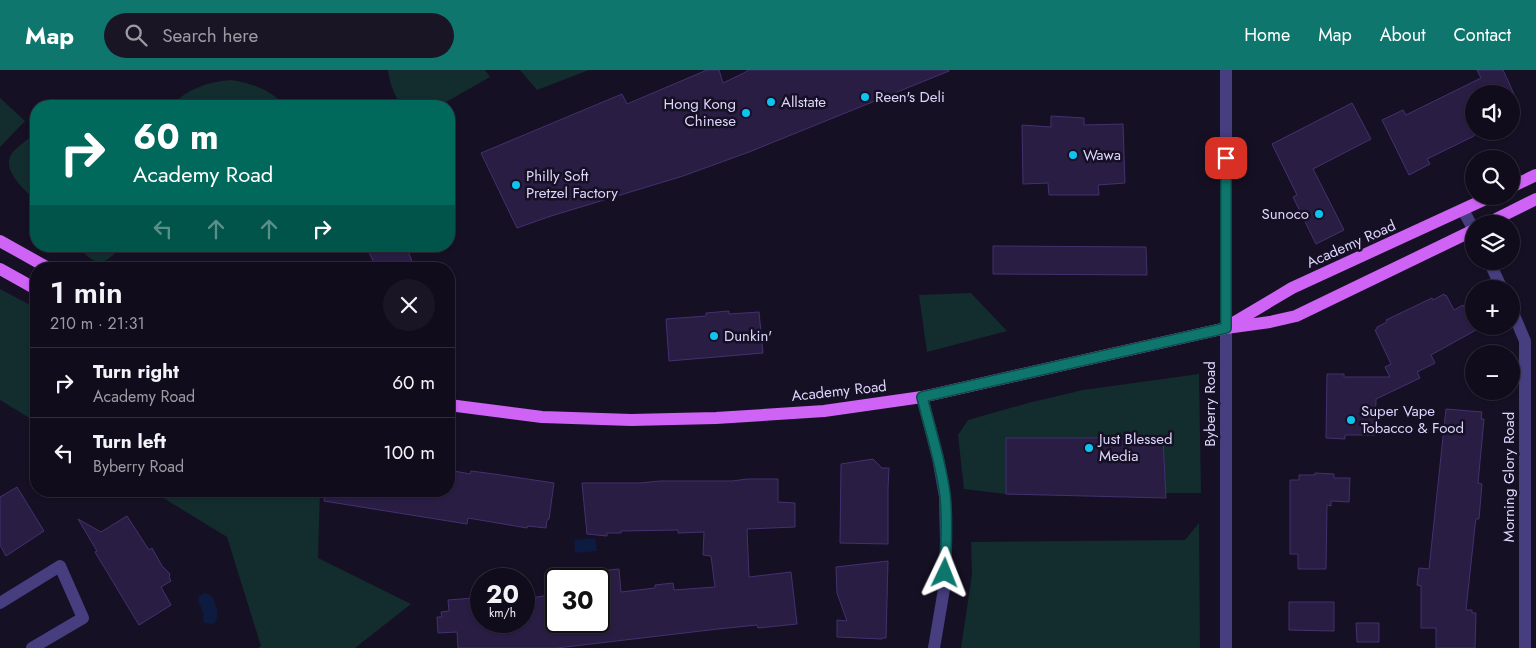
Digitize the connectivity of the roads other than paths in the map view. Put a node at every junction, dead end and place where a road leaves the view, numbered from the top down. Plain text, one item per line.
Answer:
1 (1226, 70) edge
2 (1536, 175) edge
3 (1520, 183) edge
4 (1536, 199) edge
5 (1474, 205) edge
6 (1464, 210) junction
7 (1466, 215) edge
8 (1504, 215) edge
9 (1465, 234) edge
10 (0, 241) edge
11 (38, 262) edge
12 (0, 269) edge
13 (30, 286) edge
14 (1226, 328) junction
15 (1520, 329) edge
16 (922, 397) junction
17 (455, 406) edge
18 (0, 603) edge
19 (32, 648) edge
20 (934, 648) edge
21 (1226, 648) edge
22 (1525, 648) edge

1 - 14 street, Byberry Road
2 - 3 main road
4 - 8 main road
5 - 6 main road, Academy Road
6 - 7 street
6 - 14 main road, Academy Road
9 - 14 main road, Academy Road
10 - 11 main road
12 - 13 main road
14 - 16 main road, Academy Road
14 - 21 street, Byberry Road
15 - 22 street, Morning Glory Road
16 - 17 main road, Academy Road
16 - 20 street
18 - 19 street

